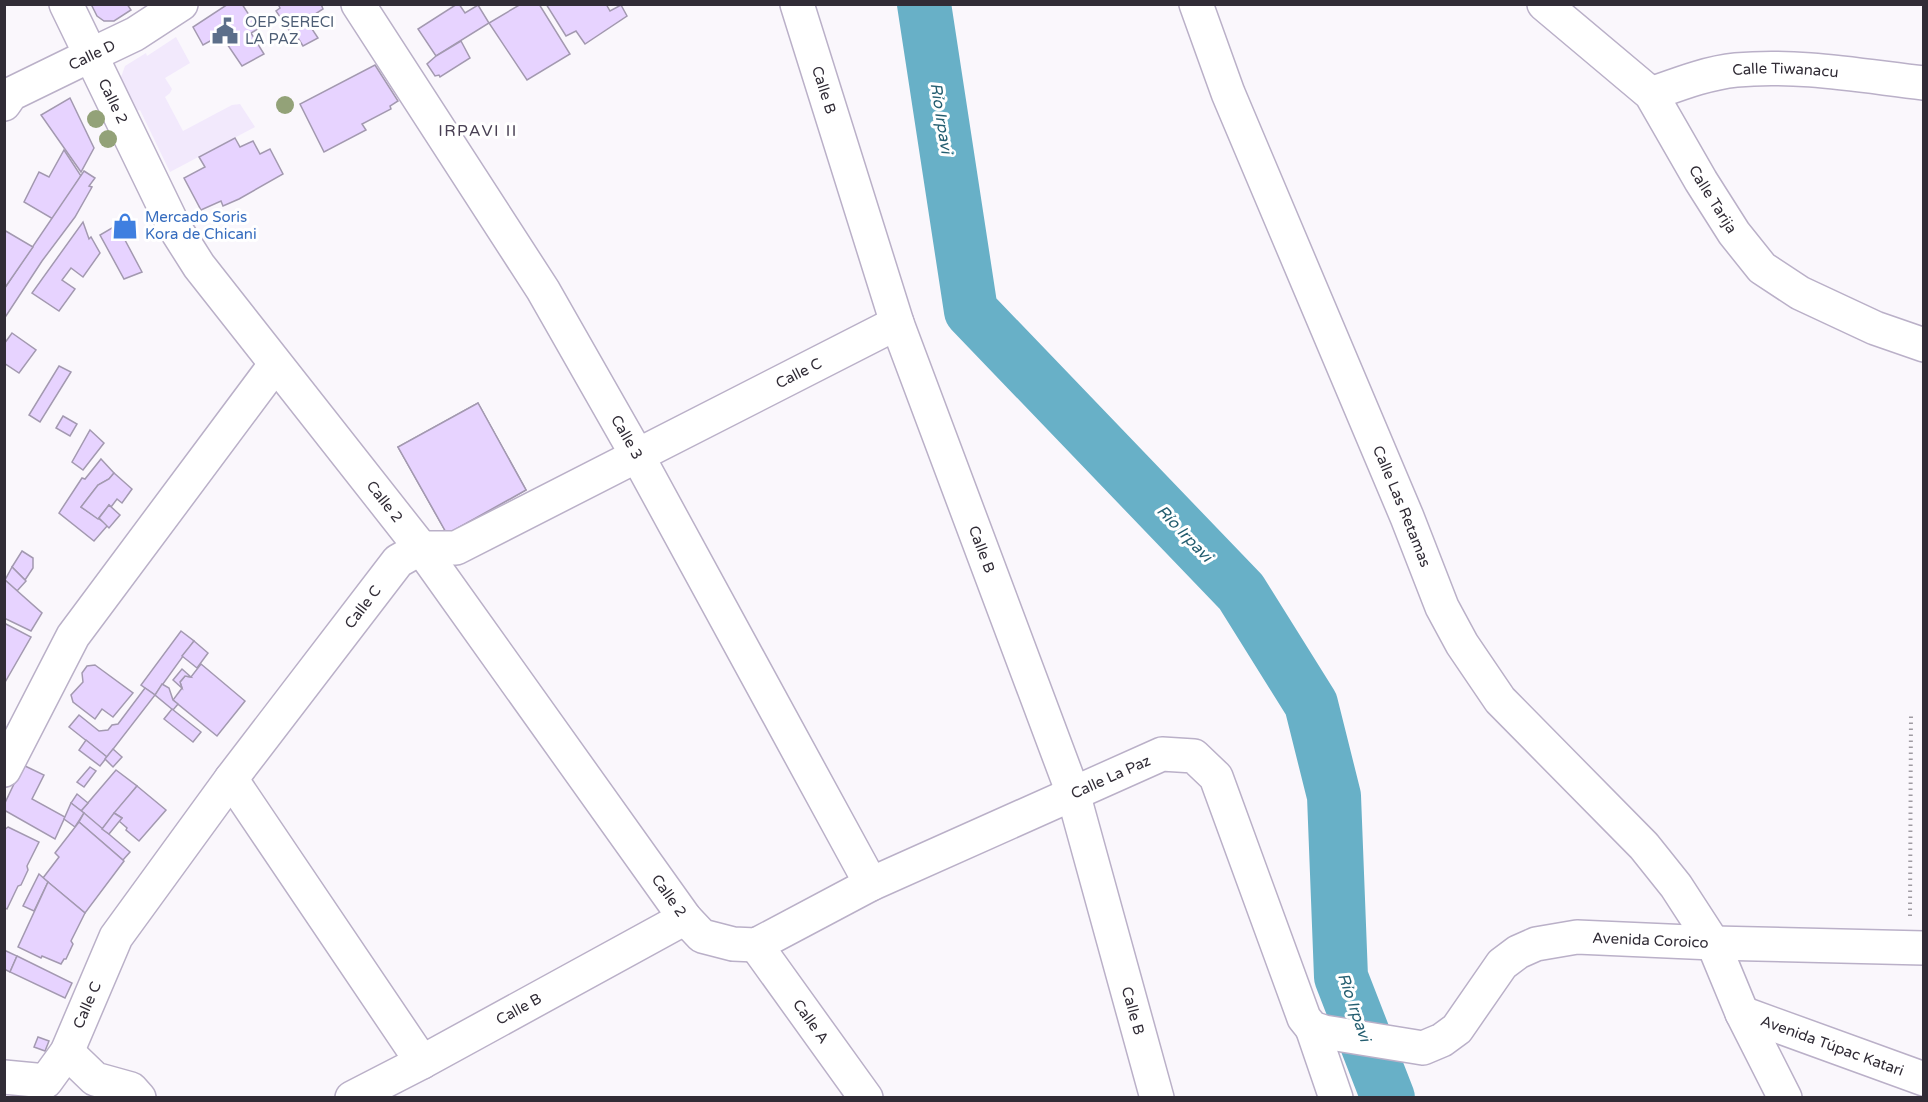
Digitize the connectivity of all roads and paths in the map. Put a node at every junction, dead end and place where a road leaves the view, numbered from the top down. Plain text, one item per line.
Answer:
1 (66, 4) edge
2 (181, 4) edge
3 (358, 4) edge
4 (796, 4) edge
5 (1196, 4) edge
6 (1544, 4) edge
7 (91, 55) junction
8 (1923, 83) edge
9 (1652, 94) junction
10 (4, 104) edge
11 (897, 323) junction
12 (1923, 345) edge
13 (275, 365) junction
14 (637, 456) junction
15 (421, 548) junction
16 (1911, 712) dead end
17 (4, 770) edge
18 (231, 779) junction
19 (1074, 793) junction
20 (871, 884) junction
21 (685, 918) junction
22 (1713, 943) junction
23 (756, 945) junction
24 (1917, 947) edge
25 (1742, 1013) junction
26 (1323, 1031) junction
27 (67, 1052) junction
28 (422, 1062) junction
29 (4, 1077) edge
30 (1923, 1079) edge
31 (139, 1098) edge
32 (352, 1098) edge
33 (866, 1098) edge
34 (1157, 1098) edge
35 (1336, 1098) edge
36 (1785, 1098) edge

1 - 7 street, Calle 2
2 - 7 street, Calle D
3 - 14 street, Calle 3
4 - 11 street, Calle B
5 - 22 street, Calle Las Retamas
6 - 9 street, Calle Tarija
7 - 10 street, Calle D
7 - 13 street, Calle 2
8 - 9 street, Calle Tiwanacu
9 - 12 street, Calle Tarija
11 - 14 street, Calle C
11 - 19 street, Calle B
13 - 15 street, Calle 2
13 - 17 street
14 - 15 street, Calle C
14 - 20 street, Calle 3
15 - 18 street, Calle C
15 - 21 street, Calle 2
16 - 24 path
18 - 27 street, Calle C
18 - 28 street
19 - 20 street, Calle La Paz
19 - 26 street, Calle La Paz
19 - 34 street, Calle B
20 - 23 street, Calle La Paz
21 - 23 street, Calle 2
21 - 28 street, Calle B
22 - 24 street, Avenida Coroico
22 - 25 street, Calle Las Retamas
22 - 26 street, Avenida Coroico
23 - 33 street, Calle A
25 - 30 street, Avenida Túpac Katari
25 - 36 street, Calle Las Retamas
26 - 35 street, Calle La Paz
27 - 29 street, Calle C
27 - 31 street
28 - 32 street, Calle B

